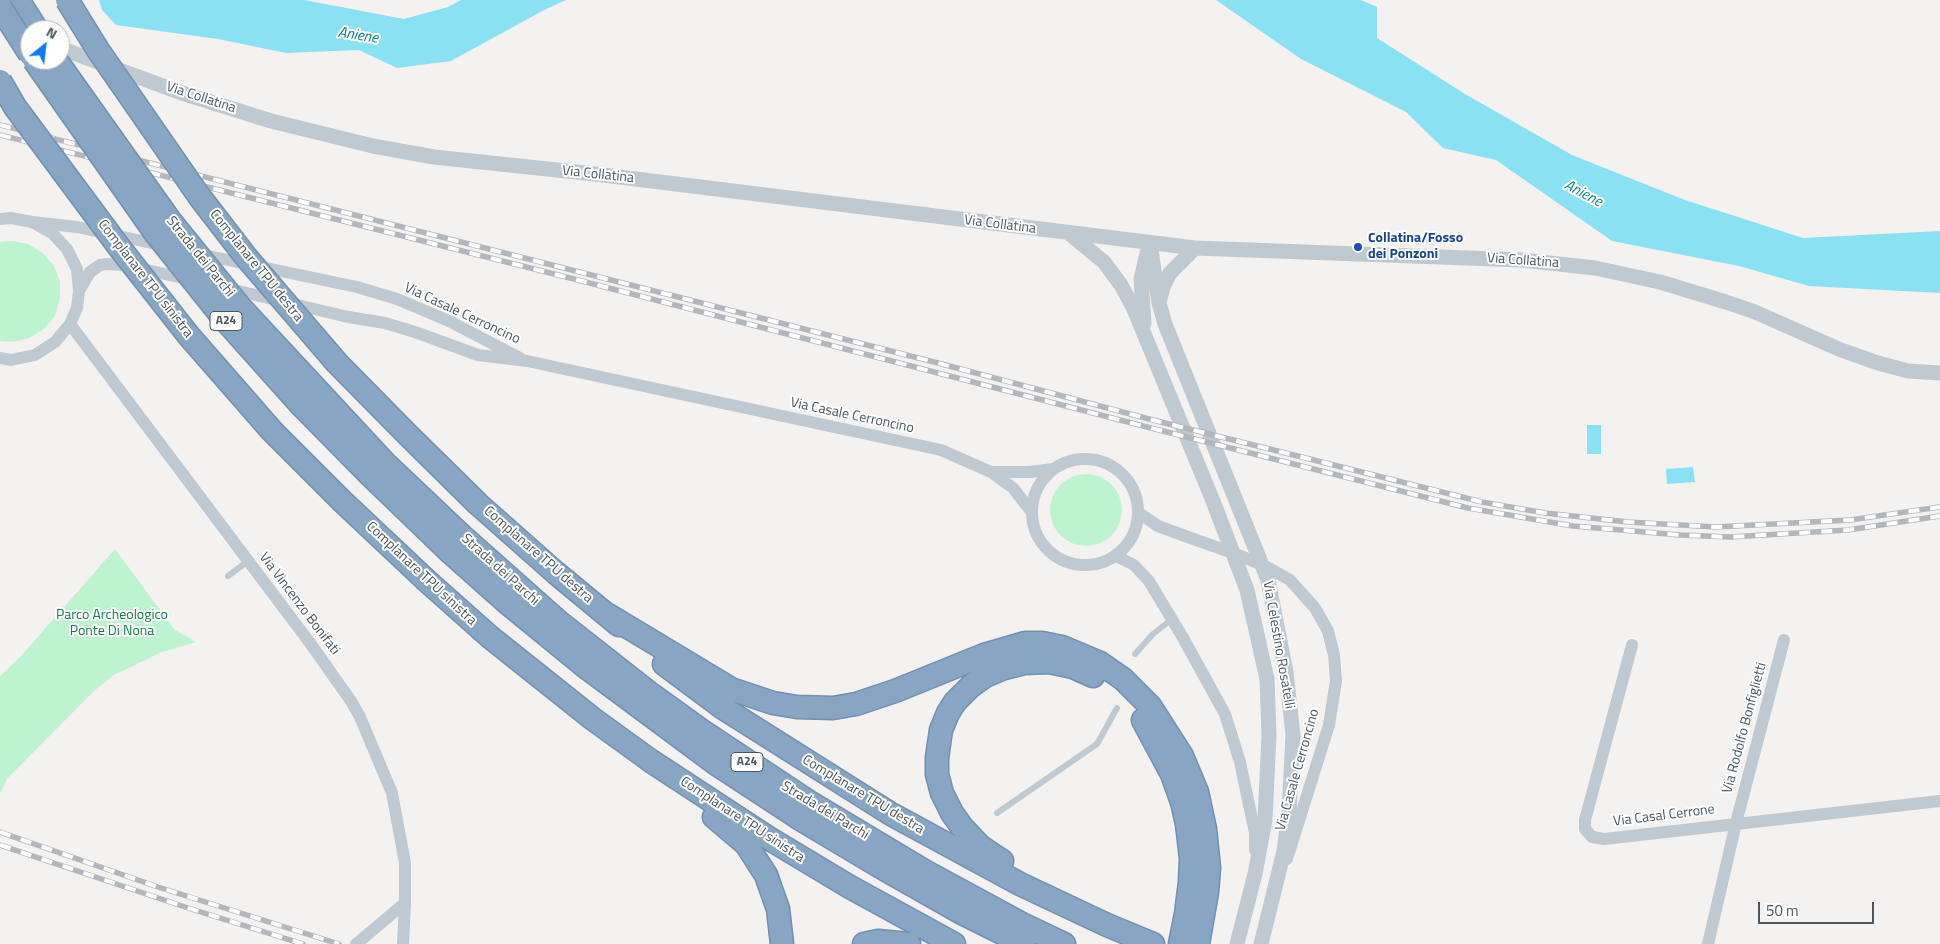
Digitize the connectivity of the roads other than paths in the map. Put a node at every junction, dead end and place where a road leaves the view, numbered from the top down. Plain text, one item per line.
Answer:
1 (18, 0) edge
2 (67, 0) edge
3 (0, 7) edge
4 (31, 20) edge
5 (0, 26) edge
6 (20, 33) edge
7 (20, 38) edge
8 (70, 52) edge
9 (41, 70) edge
10 (63, 70) edge
11 (0, 81) edge
12 (0, 219) edge
13 (32, 222) junction
14 (1068, 233) junction
15 (1150, 243) junction
16 (1195, 248) junction
17 (80, 290) junction
18 (1159, 303) junction
19 (70, 324) junction
20 (1146, 334) junction
21 (0, 358) edge
22 (527, 361) junction
23 (1940, 373) edge
24 (1053, 469) junction
25 (991, 472) junction
26 (1031, 511) junction
27 (1139, 513) junction
28 (456, 544) junction
29 (1116, 556) junction
30 (248, 561) junction
31 (228, 576) dead end
32 (608, 616) junction
33 (1172, 618) junction
34 (1784, 640) dead end
35 (1632, 645) dead end
36 (1135, 654) dead end
37 (1117, 708) dead end
38 (593, 719) junction
39 (1940, 801) edge
40 (997, 813) dead end
41 (1736, 823) junction
42 (1255, 874) junction
43 (405, 903) junction
44 (1118, 929) junction
45 (1262, 938) edge
46 (356, 944) edge
47 (403, 944) edge
48 (782, 944) edge
49 (864, 944) edge
50 (909, 944) edge
51 (954, 944) edge
52 (1024, 944) edge
53 (1064, 944) edge
54 (1153, 944) edge
55 (1180, 944) edge
56 (1198, 944) edge
57 (1238, 944) edge
58 (1708, 944) edge

1 - 4 highway
2 - 32 highway, Complanare TPU destra, bridge
3 - 7 highway, bridge
5 - 6 street
8 - 14 street, Via Collatina
9 - 28 highway, Strada dei Parchi / A24, bridge
10 - 28 highway, Strada dei Parchi / A24, bridge
11 - 38 highway, Complanare TPU sinistra, bridge
12 - 13 street, Via Casale Cerroncino
13 - 17 street
13 - 22 street, Via Casale Cerroncino
14 - 15 street, Via Collatina
14 - 20 street, Via Celestino Rosatelli
15 - 16 street, Via Collatina
15 - 18 street, Via Celestino Rosatelli
15 - 20 street, Via Celestino Rosatelli
16 - 18 street
16 - 23 street, Via Collatina
17 - 19 street
17 - 22 street, Via Casale Cerroncino
18 - 45 street, Via Celestino Rosatelli
19 - 21 street
19 - 30 street, Via Vincenzo Bonifati
20 - 42 street, Via Celestino Rosatelli
22 - 25 street, Via Casale Cerroncino
24 - 25 street, Via Casale Cerroncino
24 - 26 street, Via Casale Cerroncino
24 - 27 street, Via Casale Cerroncino
25 - 26 street, Via Casale Cerroncino
26 - 29 street, Via Casale Cerroncino
27 - 29 street, Via Casale Cerroncino
27 - 45 street, Via Casale Cerroncino, bridge
28 - 52 highway, Strada dei Parchi / A24
28 - 53 highway, Strada dei Parchi / A24
29 - 33 street, Via Casale Cerroncino
30 - 31 lane
30 - 43 street, Via Vincenzo Bonifati
32 - 44 highway, Complanare TPU destra
32 - 56 highway
33 - 36 lane
33 - 42 street, Via Casale Cerroncino
34 - 41 street, Via Rodolfo Bonfiglietti
35 - 41 street, Via Casal Cerrone
37 - 40 lane
38 - 48 highway
38 - 51 highway, Complanare TPU sinistra
39 - 41 street, Via Casal Cerrone
41 - 58 street, Via Rodolfo Bonfiglietti
42 - 57 street, Via Celestino Rosatelli
43 - 46 street
43 - 47 street, Via Vincenzo Bonifati
44 - 54 highway, Complanare TPU destra
44 - 55 highway
49 - 50 highway

